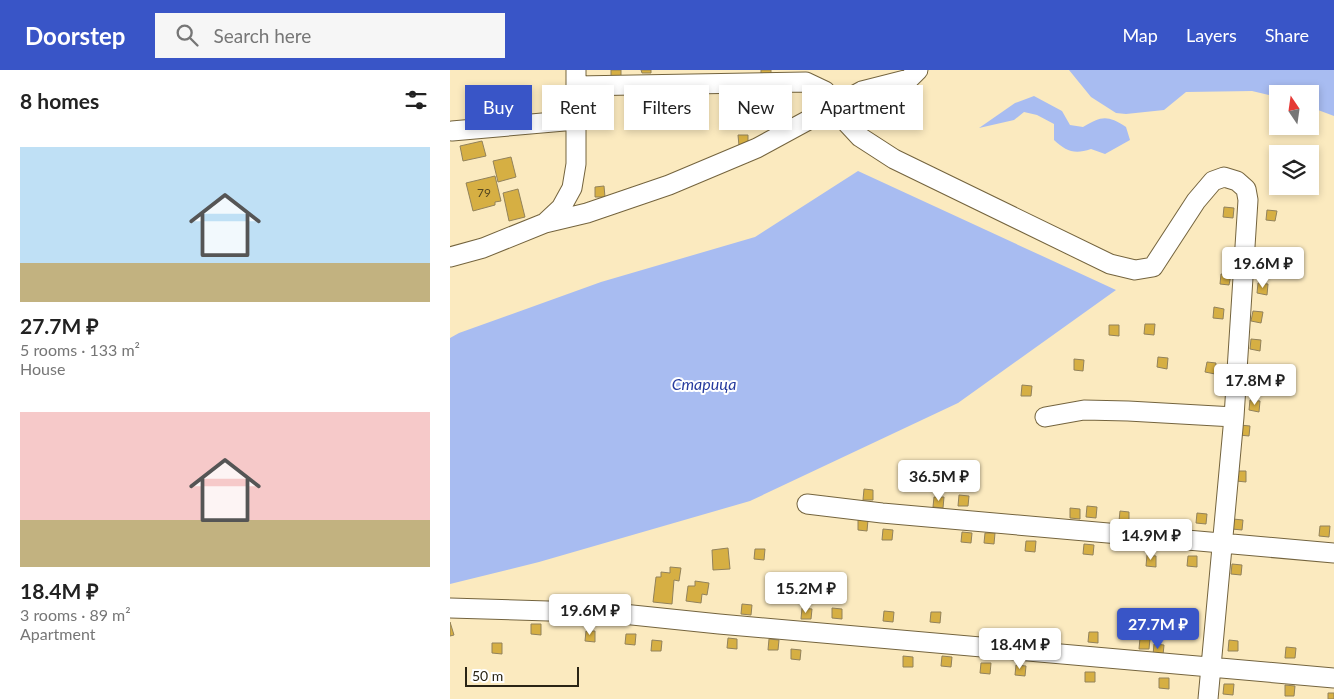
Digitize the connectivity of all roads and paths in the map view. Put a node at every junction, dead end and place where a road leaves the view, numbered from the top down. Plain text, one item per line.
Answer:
1 (918, 70) edge
2 (576, 78) edge
3 (813, 85) edge
4 (883, 85) edge
5 (542, 123) edge
6 (802, 123) edge
7 (576, 130) edge
8 (853, 130) edge
9 (452, 131) dead end
10 (545, 224) junction
11 (450, 258) edge
12 (1045, 417) dead end
13 (1234, 417) junction
14 (807, 504) dead end
15 (1222, 543) junction
16 (1334, 552) edge
17 (450, 608) edge
18 (1211, 666) junction
19 (1334, 678) edge
20 (1208, 699) edge

1 - 4 street
2 - 3 street
5 - 9 street
6 - 10 street
7 - 10 street
8 - 13 street
10 - 11 street
12 - 13 street
13 - 15 street
14 - 15 street
15 - 16 street
15 - 18 street
17 - 18 street
18 - 19 street
18 - 20 street

